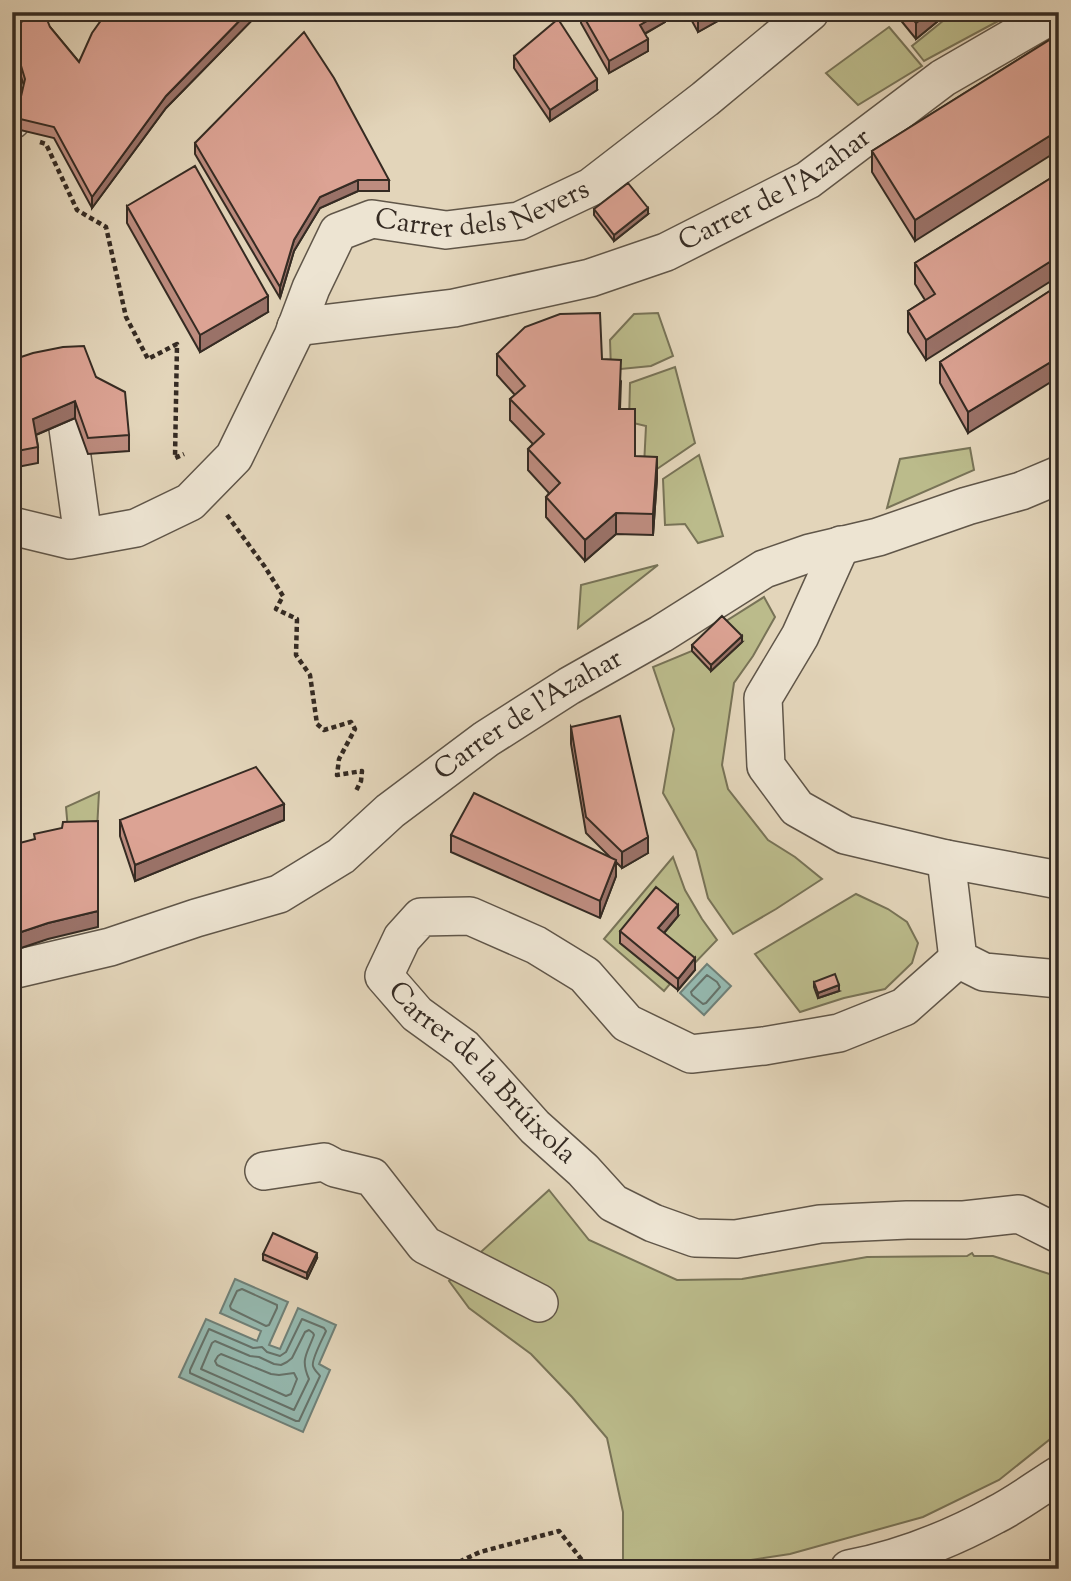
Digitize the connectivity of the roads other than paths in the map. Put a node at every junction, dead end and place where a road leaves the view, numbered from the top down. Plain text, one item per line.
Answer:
1 (810, 12) edge
2 (1057, 12) edge
3 (12, 75) edge
4 (23, 131) edge
5 (296, 327) junction
6 (67, 421) edge
7 (1059, 475) edge
8 (12, 526) edge
9 (83, 537) junction
10 (841, 545) junction
11 (946, 859) junction
12 (1059, 880) edge
13 (958, 958) junction
14 (12, 970) edge
15 (1059, 979) edge
16 (264, 1171) dead end
17 (1059, 1234) edge
18 (539, 1303) dead end
19 (1059, 1475) edge
20 (880, 1566) edge

1 - 5 street, Carrer dels Nevers
2 - 5 street, Carrer de l'Azahar
3 - 4 street
5 - 9 street, Carrer dels Nevers
6 - 9 street
7 - 10 street, Carrer de l'Azahar
8 - 9 street, Carrer dels Nevers
10 - 11 street
10 - 14 street, Carrer de l'Azahar
11 - 12 street
11 - 13 street
13 - 15 street
13 - 17 street, Carrer de la Brúixola
16 - 18 street
19 - 20 street

